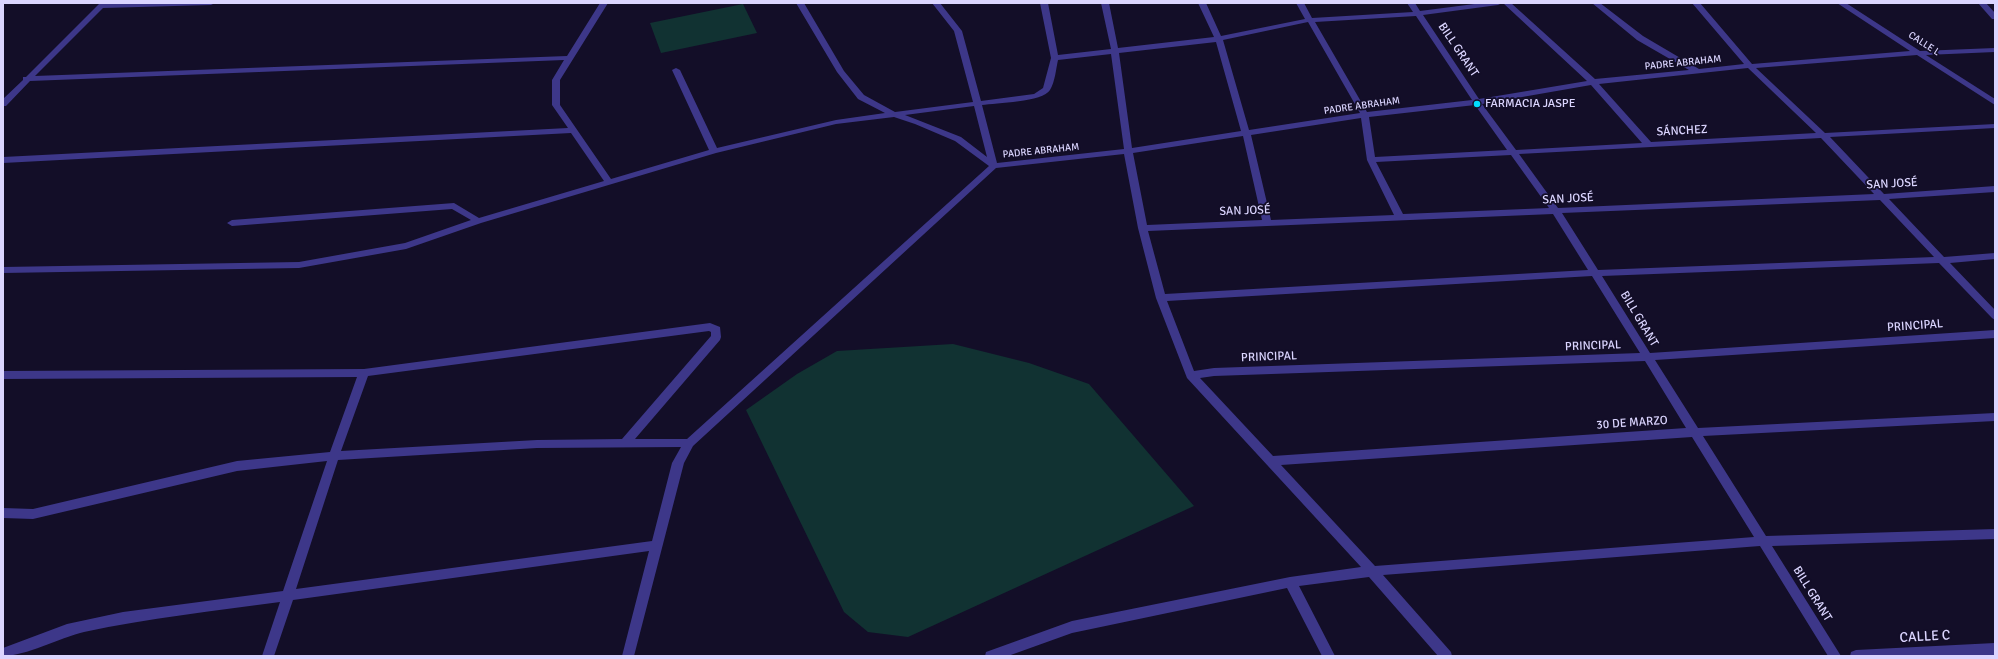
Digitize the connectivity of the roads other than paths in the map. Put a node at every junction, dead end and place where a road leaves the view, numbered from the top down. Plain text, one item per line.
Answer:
1 (211, 3) edge
2 (604, 3) edge
3 (800, 3) edge
4 (936, 3) edge
5 (1044, 3) edge
6 (1105, 3) edge
7 (1202, 3) edge
8 (1300, 3) edge
9 (1411, 3) edge
10 (1498, 3) edge
11 (1507, 3) edge
12 (1596, 3) edge
13 (1696, 3) edge
14 (1841, 3) edge
15 (1982, 3) edge
16 (102, 5) edge
17 (1417, 14) junction
18 (1995, 17) edge
19 (1309, 20) junction
20 (1219, 39) junction
21 (1995, 50) edge
22 (1115, 52) junction
23 (1919, 53) junction
24 (569, 58) junction
25 (1055, 58) junction
26 (1750, 66) junction
27 (676, 70) dead end
28 (1696, 71) junction
29 (26, 79) junction
30 (1593, 82) junction
31 (1477, 102) junction
32 (978, 103) junction
33 (3, 104) edge
34 (1995, 104) edge
35 (893, 114) junction
36 (1365, 115) junction
37 (1995, 126) edge
38 (573, 130) junction
39 (1246, 133) junction
40 (1823, 135) junction
41 (1648, 145) junction
42 (714, 151) junction
43 (1128, 151) junction
44 (1514, 153) junction
45 (3, 160) edge
46 (1371, 160) junction
47 (994, 166) junction
48 (609, 182) junction
49 (1995, 189) edge
50 (1880, 197) junction
51 (1556, 211) junction
52 (1400, 218) junction
53 (478, 221) junction
54 (1267, 222) junction
55 (232, 223) dead end
56 (1143, 228) junction
57 (1995, 256) edge
58 (1943, 260) junction
59 (3, 270) edge
60 (1596, 273) junction
61 (1161, 298) junction
62 (1995, 316) edge
63 (1995, 334) edge
64 (1647, 357) junction
65 (364, 373) junction
66 (3, 375) edge
67 (1191, 375) junction
68 (1995, 417) edge
69 (1695, 432) junction
70 (689, 443) junction
71 (624, 444) junction
72 (334, 456) junction
73 (1270, 461) junction
74 (3, 513) edge
75 (1995, 534) edge
76 (1763, 541) junction
77 (657, 545) junction
78 (1372, 571) junction
79 (1290, 582) junction
80 (288, 597) junction
81 (1995, 649) edge
82 (3, 654) edge
83 (268, 656) edge
84 (628, 656) edge
85 (991, 656) edge
86 (1329, 656) edge
87 (1446, 656) edge
88 (1835, 656) edge
89 (1856, 656) edge

1 - 16 street
2 - 24 street
3 - 35 street, PADRE ABRAHAM
4 - 32 street
5 - 25 street
6 - 22 street
7 - 20 street
8 - 19 street
9 - 17 street, BILL GRANT
10 - 17 street
11 - 30 street
12 - 28 street
13 - 26 street
14 - 23 street, CALLE L
15 - 18 street
16 - 29 street
17 - 19 street
17 - 31 street, BILL GRANT
19 - 20 street
19 - 36 street
20 - 22 street
20 - 39 street
21 - 23 street, PADRE ABRAHAM
22 - 25 street
22 - 43 street
23 - 26 street, PADRE ABRAHAM
23 - 34 street, CALLE L
24 - 29 street
24 - 38 street
25 - 32 street
26 - 28 street, PADRE ABRAHAM
26 - 40 street
27 - 42 street
28 - 30 street, PADRE ABRAHAM
29 - 33 street
30 - 31 street, PADRE ABRAHAM
30 - 41 street
31 - 36 street, PADRE ABRAHAM
31 - 44 street, BILL GRANT
32 - 35 street
32 - 47 street
35 - 42 street
35 - 47 street, PADRE ABRAHAM
36 - 39 street, PADRE ABRAHAM
36 - 46 street
37 - 40 street, SÁNCHEZ
38 - 45 street
38 - 48 street
39 - 43 street, PADRE ABRAHAM
39 - 54 street
40 - 41 street, SÁNCHEZ
40 - 50 street
41 - 44 street, SÁNCHEZ
42 - 48 street
43 - 47 street, PADRE ABRAHAM
43 - 56 street
44 - 46 street, SÁNCHEZ
44 - 51 street, BILL GRANT
46 - 52 street
47 - 70 street
48 - 53 street
49 - 50 street, SAN JOSÉ
50 - 51 street, SAN JOSÉ
50 - 58 street
51 - 52 street, SAN JOSÉ
51 - 60 street, BILL GRANT
52 - 54 street, SAN JOSÉ
53 - 55 street
53 - 59 street
54 - 56 street, SAN JOSÉ
56 - 61 street
57 - 58 street
58 - 60 street
58 - 62 street
60 - 61 street
60 - 64 street, BILL GRANT
61 - 67 street
63 - 64 street, PRINCIPAL
64 - 67 street, PRINCIPAL
64 - 69 street, BILL GRANT
65 - 66 street
65 - 71 street
65 - 72 street
67 - 73 street
68 - 69 street, 30 DE MARZO
69 - 73 street, 30 DE MARZO
69 - 76 street, BILL GRANT
70 - 71 street
70 - 77 street
71 - 72 street
72 - 74 street
72 - 80 street
73 - 78 street
75 - 76 street
76 - 78 street
76 - 88 street, BILL GRANT
77 - 80 street
77 - 84 street
78 - 79 street
78 - 87 street
79 - 85 street
79 - 86 street
80 - 82 street
80 - 83 street
81 - 89 street, CALLE C

